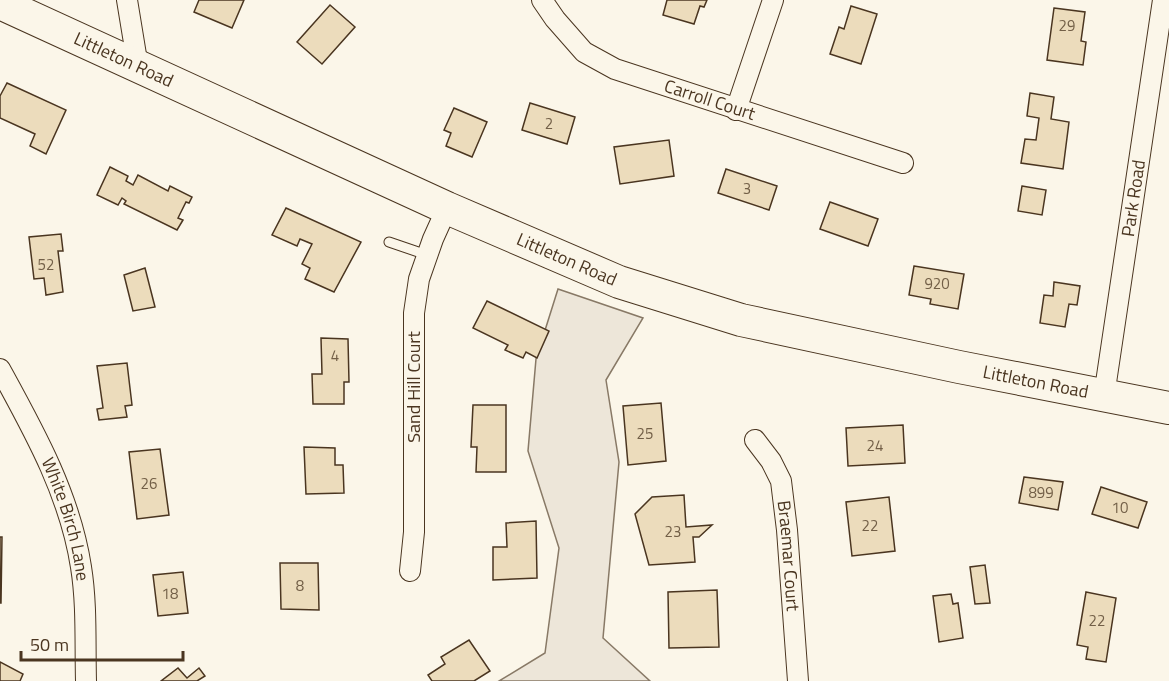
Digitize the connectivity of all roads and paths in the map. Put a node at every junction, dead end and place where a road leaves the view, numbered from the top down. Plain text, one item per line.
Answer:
1 (128, 0) edge
2 (542, 0) edge
3 (773, 0) edge
4 (1163, 0) edge
5 (0, 3) edge
6 (138, 67) junction
7 (736, 110) junction
8 (903, 163) dead end
9 (447, 208) junction
10 (389, 242) dead end
11 (427, 255) junction
12 (0, 369) edge
13 (1104, 396) junction
14 (1169, 408) edge
15 (755, 440) dead end
16 (410, 571) dead end
17 (86, 681) edge
18 (798, 681) edge

1 - 6 street
2 - 7 street, Carroll Court
3 - 7 street
4 - 13 street, Park Road
5 - 6 main road, Littleton Road
6 - 9 main road, Littleton Road
7 - 8 street, Carroll Court
9 - 11 street, Sand Hill Court
9 - 13 main road, Littleton Road
10 - 11 lane
11 - 16 street, Sand Hill Court
12 - 17 street, White Birch Lane
13 - 14 main road, Littleton Road
15 - 18 street, Braemar Court

